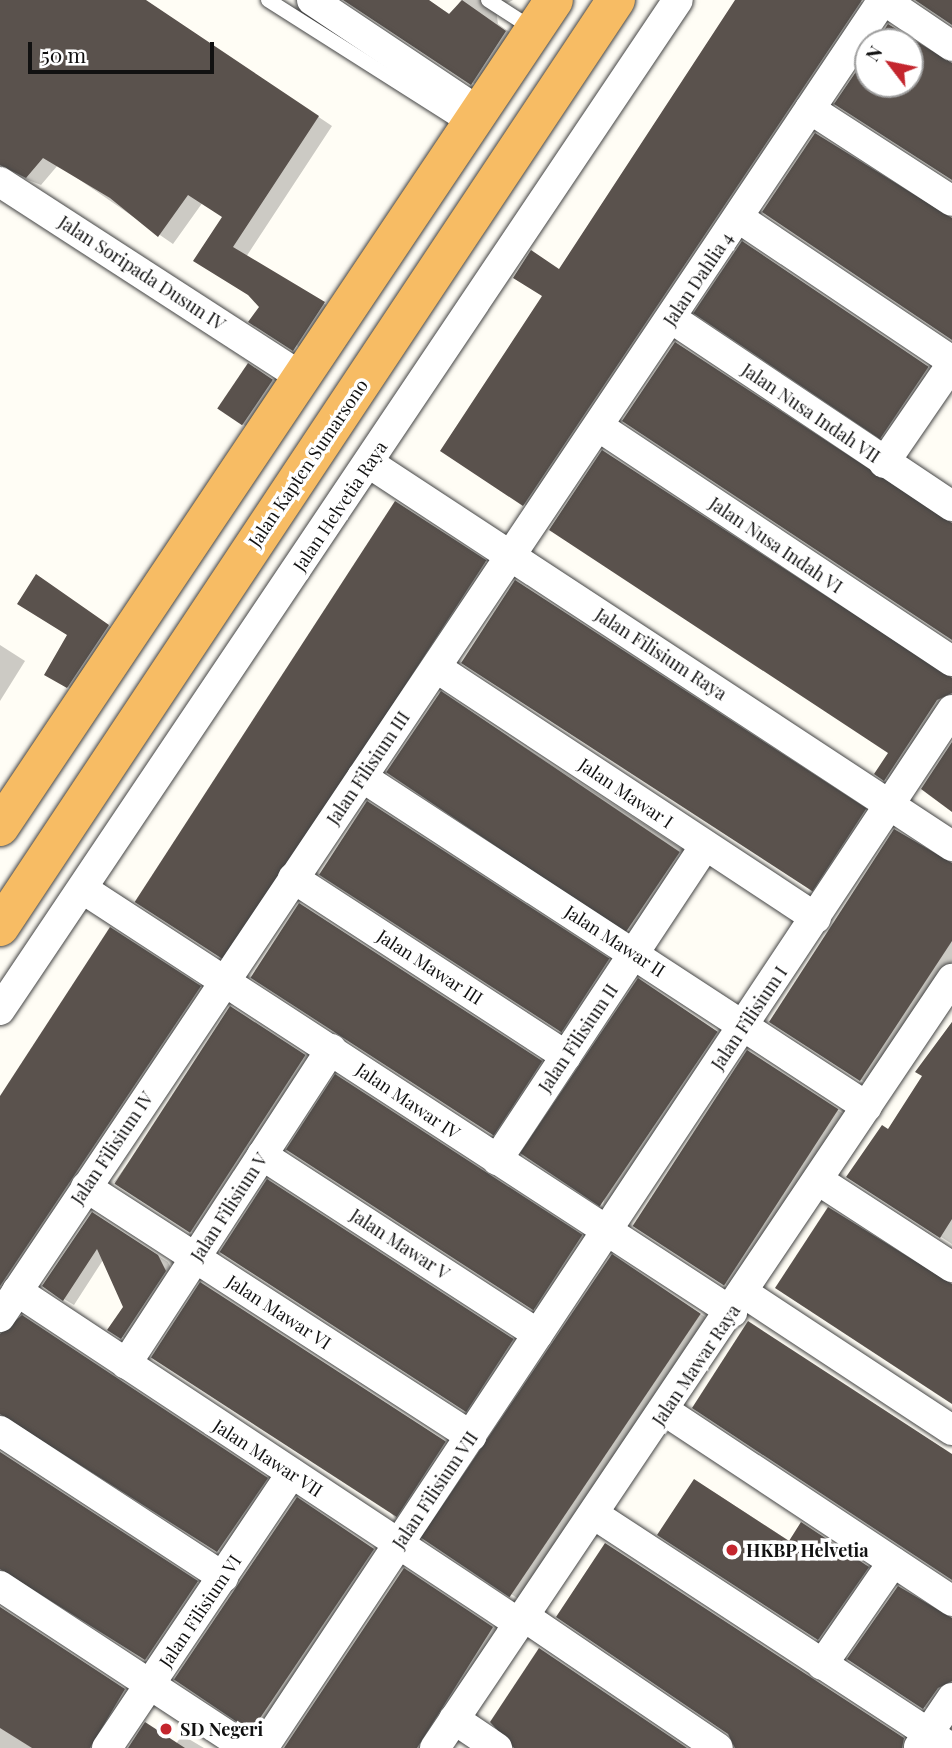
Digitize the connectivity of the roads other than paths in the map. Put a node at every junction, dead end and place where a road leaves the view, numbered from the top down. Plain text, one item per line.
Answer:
1 (268, 0) edge
2 (312, 0) edge
3 (488, 0) edge
4 (616, 0) edge
5 (678, 0) edge
6 (883, 0) edge
7 (544, 15) edge
8 (952, 46) edge
9 (810, 109) junction
10 (473, 119) junction
11 (0, 181) edge
12 (952, 201) edge
13 (738, 218) junction
14 (671, 318) junction
15 (952, 362) edge
16 (291, 371) junction
17 (601, 428) junction
18 (369, 463) junction
19 (884, 463) junction
20 (952, 506) edge
21 (511, 557) junction
22 (150, 601) junction
23 (197, 631) junction
24 (952, 661) edge
25 (436, 668) junction
26 (952, 710) edge
27 (362, 777) junction
28 (890, 803) junction
29 (5, 810) edge
30 (705, 846) junction
31 (952, 846) edge
32 (293, 878) junction
33 (83, 889) junction
34 (816, 918) junction
35 (0, 927) edge
36 (634, 953) junction
37 (224, 979) junction
38 (952, 979) edge
39 (0, 1010) edge
40 (743, 1028) junction
41 (331, 1049) junction
42 (566, 1056) junction
43 (867, 1107) junction
44 (262, 1155) junction
45 (497, 1160) junction
46 (818, 1180) junction
47 (86, 1188) junction
48 (606, 1232) junction
49 (947, 1255) edge
50 (195, 1258) junction
51 (17, 1291) junction
52 (738, 1303) junction
53 (0, 1317) edge
54 (538, 1334) junction
55 (126, 1364) junction
56 (665, 1411) junction
57 (952, 1430) edge
58 (0, 1431) edge
59 (471, 1436) junction
60 (292, 1473) junction
61 (595, 1515) junction
62 (399, 1545) junction
63 (892, 1562) junction
64 (223, 1577) junction
65 (0, 1586) edge
66 (952, 1601) edge
67 (522, 1620) junction
68 (822, 1665) junction
69 (150, 1685) junction
70 (952, 1698) edge
71 (454, 1719) junction
72 (933, 1743) edge
73 (107, 1748) edge
74 (247, 1748) edge
75 (262, 1748) edge
76 (435, 1748) edge
77 (497, 1748) edge
78 (718, 1748) edge

1 - 10 lane
2 - 10 street
3 - 7 lane
4 - 23 highway, Jalan Kapten Sumarsono
5 - 18 street, Jalan Helvetia Raya
6 - 8 street
6 - 9 street, Jalan Dahlia 4
7 - 10 highway
9 - 12 street
9 - 13 street, Jalan Dahlia 4
10 - 16 highway
11 - 16 street, Jalan Soripada Dusun IV
13 - 14 street, Jalan Dahlia 4
13 - 15 street
14 - 17 street, Jalan Dahlia 4
14 - 19 street, Jalan Nusa Indah VII
15 - 19 street
16 - 22 highway
17 - 21 street, Jalan Dahlia 4
17 - 24 street, Jalan Nusa Indah VI
18 - 21 street, Jalan Filisium Raya
18 - 33 street, Jalan Helvetia Raya
19 - 20 street, Jalan Nusa Indah VII
21 - 25 street, Jalan Filisium III
21 - 28 street, Jalan Filisium Raya
22 - 23 highway
22 - 29 highway
23 - 35 highway, Jalan Kapten Sumarsono
25 - 27 street, Jalan Filisium III
25 - 30 street, Jalan Mawar I
26 - 28 street, Jalan Filisium I
27 - 32 street, Jalan Filisium III
27 - 36 street, Jalan Mawar II
28 - 31 street, Jalan Filisium Raya
28 - 34 street, Jalan Filisium I
30 - 34 street, Jalan Mawar I
30 - 36 street, Jalan Filisium II
32 - 37 street, Jalan Filisium III
32 - 42 street, Jalan Mawar III
33 - 37 street, Jalan Mawar IV
33 - 39 street, Jalan Helvetia Raya
34 - 40 street, Jalan Filisium I
36 - 40 street, Jalan Mawar II
36 - 42 street, Jalan Filisium II
37 - 41 street, Jalan Mawar IV
37 - 47 street, Jalan Filisium IV
38 - 43 street, Jalan Mawar Raya
40 - 43 street, Jalan Mawar II
40 - 48 street, Jalan Filisium I
41 - 44 street, Jalan Filisium V
41 - 45 street, Jalan Mawar IV
42 - 45 street, Jalan Filisium II
43 - 46 street, Jalan Mawar Raya
44 - 50 street, Jalan Filisium V
44 - 54 street, Jalan Mawar V
45 - 48 street, Jalan Mawar IV
46 - 49 street
46 - 52 street, Jalan Mawar Raya
47 - 50 street, Jalan Mawar VI
47 - 51 street, Jalan Filisium IV
48 - 52 street, Jalan Mawar IV
48 - 54 street, Jalan Filisium VII
50 - 55 street, Jalan Filisium V
50 - 59 street, Jalan Mawar VI
51 - 53 street, Jalan Filisium IV
51 - 55 street, Jalan Mawar VII
52 - 56 street, Jalan Mawar Raya
52 - 57 street, Jalan Mawar IV
54 - 59 street, Jalan Filisium VII
55 - 60 street, Jalan Mawar VII
56 - 61 street, Jalan Mawar Raya
56 - 63 street
58 - 64 street
59 - 62 street, Jalan Filisium VII
60 - 62 street, Jalan Mawar VII
60 - 64 street, Jalan Filisium VI
61 - 67 street, Jalan Mawar Raya
61 - 68 street
62 - 67 street, Jalan Mawar VII
62 - 75 street, Jalan Filisium VII
63 - 66 street
63 - 68 street
64 - 69 street, Jalan Filisium VI
65 - 69 street
67 - 71 street, Jalan Mawar Raya
67 - 78 street, Jalan Mawar VII
68 - 72 street
69 - 73 street, Jalan Filisium VI
69 - 74 street
70 - 72 street
71 - 76 street, Jalan Mawar Raya
71 - 77 street

